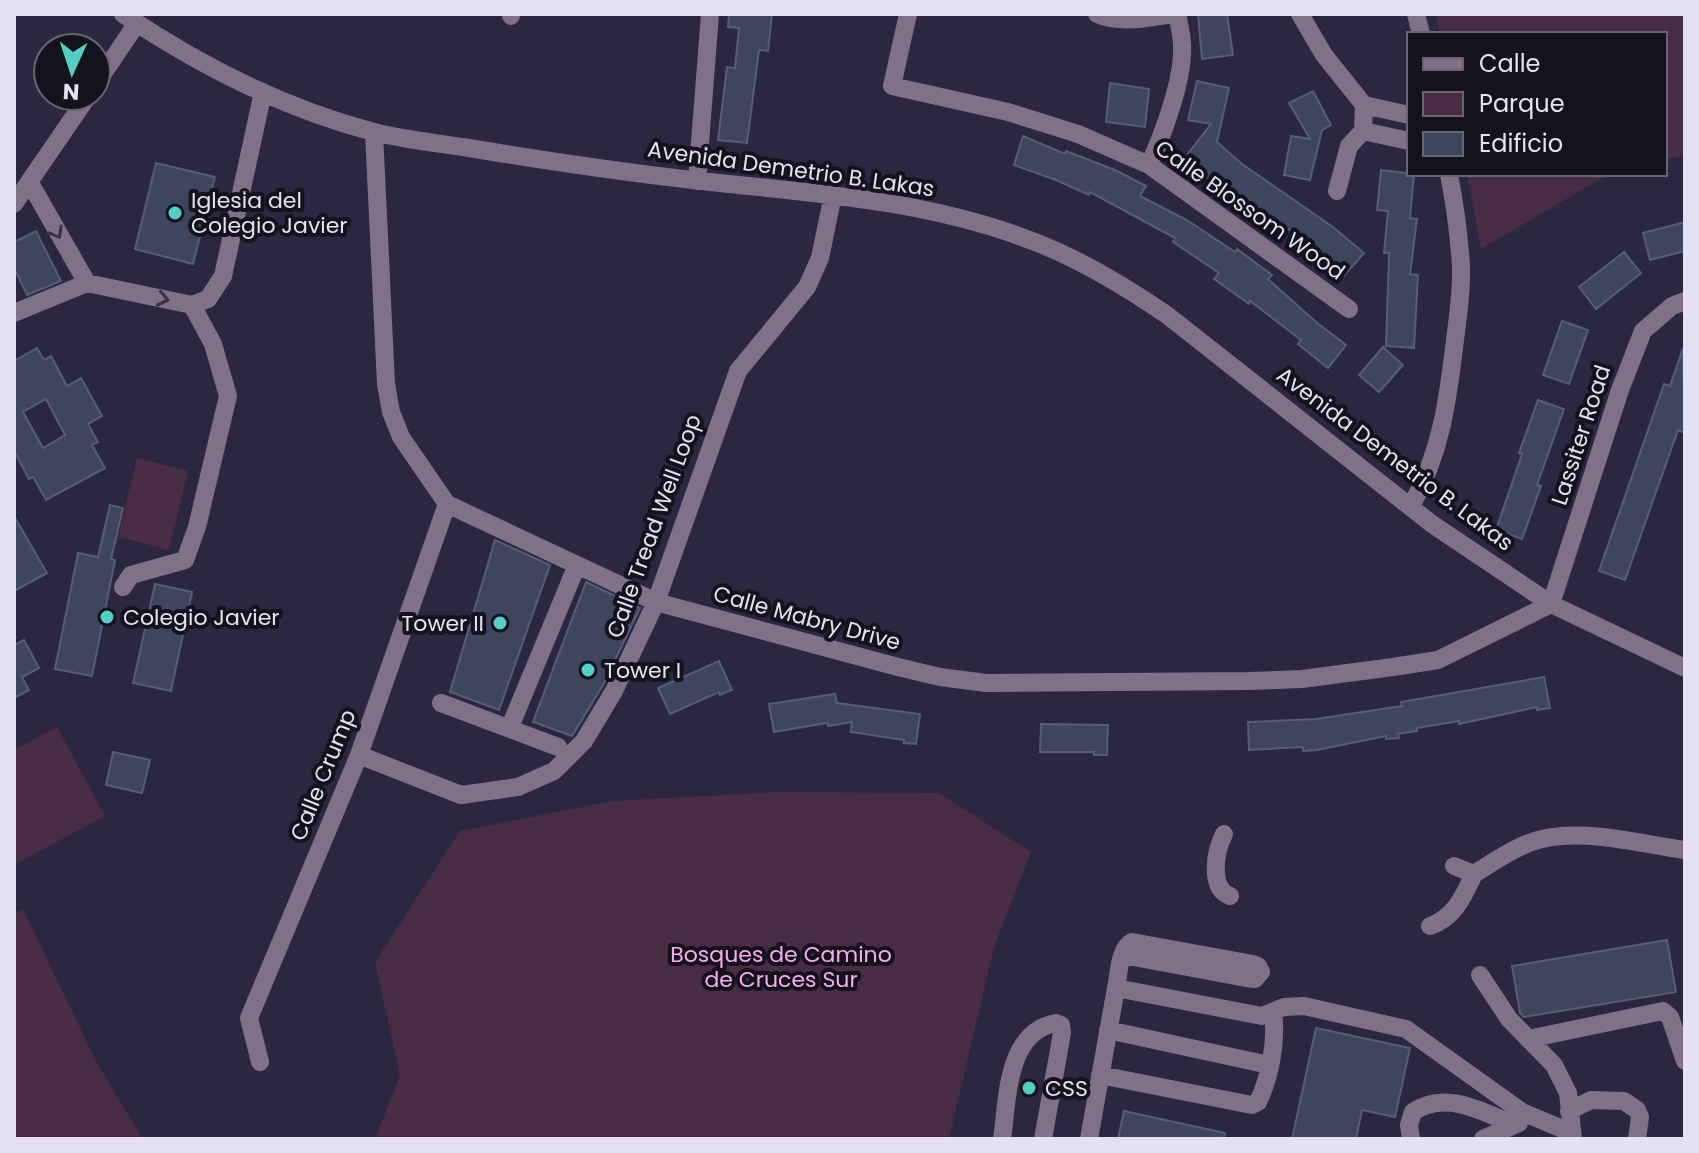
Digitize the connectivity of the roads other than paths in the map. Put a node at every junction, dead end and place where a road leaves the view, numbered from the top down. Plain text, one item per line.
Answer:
1 (710, 14) edge
2 (908, 14) edge
3 (1097, 14) edge
4 (1175, 14) edge
5 (1300, 14) edge
6 (130, 18) edge
7 (112, 53) edge
8 (263, 92) junction
9 (1364, 105) junction
10 (77, 112) edge
11 (1407, 115) edge
12 (1363, 131) junction
13 (374, 132) junction
14 (1407, 141) edge
15 (1149, 165) junction
16 (1449, 176) edge
17 (697, 181) junction
18 (30, 183) junction
19 (1337, 191) dead end
20 (833, 195) junction
21 (14, 204) edge
22 (87, 283) junction
23 (1685, 301) edge
24 (192, 305) junction
25 (1349, 309) dead end
26 (14, 313) edge
27 (447, 504) junction
28 (1411, 506) junction
29 (577, 565) junction
30 (123, 587) dead end
31 (656, 602) junction
32 (1551, 604) junction
33 (1685, 668) edge
34 (441, 703) dead end
35 (510, 727) junction
36 (558, 747) dead end
37 (359, 755) junction
38 (1224, 834) dead end
39 (1685, 850) edge
40 (1454, 866) dead end
41 (1474, 874) junction
42 (1230, 896) dead end
43 (1430, 926) dead end
44 (1123, 955) junction
45 (1480, 975) dead end
46 (1116, 988) junction
47 (1273, 1013) junction
48 (1108, 1030) junction
49 (1528, 1039) junction
50 (1685, 1061) edge
51 (260, 1062) dead end
52 (1269, 1065) junction
53 (1100, 1075) junction
54 (1569, 1111) junction
55 (1532, 1117) junction
56 (1514, 1125) junction
57 (1572, 1136) edge
58 (1002, 1139) edge
59 (1043, 1139) edge
60 (1089, 1139) edge
61 (1411, 1139) edge
62 (1483, 1139) edge
63 (1637, 1139) edge

1 - 17 street
2 - 15 street, Calle Blossom Wood
3 - 4 street
4 - 15 street
5 - 9 street
6 - 7 street
6 - 8 street, Avenida Demetrio B. Lakas
8 - 13 street, Avenida Demetrio B. Lakas
8 - 24 street
9 - 11 street
9 - 12 street
10 - 18 street
12 - 14 street
12 - 19 street
13 - 17 street, Avenida Demetrio B. Lakas
13 - 27 street
15 - 25 street, Calle Blossom Wood
16 - 28 street
17 - 20 street, Avenida Demetrio B. Lakas
18 - 21 street
18 -> 22 street
20 - 28 street, Avenida Demetrio B. Lakas
20 - 31 street, Calle Tread Well Loop
22 -> 24 street
22 - 26 street
23 - 32 street, Lassiter Road
24 - 30 street
27 - 29 street, Calle Mabry Drive
27 - 37 street, Calle Crump
28 - 32 street, Avenida Demetrio B. Lakas
29 - 31 street, Calle Mabry Drive
29 - 35 street
31 - 32 street, Calle Mabry Drive
31 - 37 street, Calle Tread Well Loop
32 - 33 street, Avenida Demetrio B. Lakas
34 - 35 street
35 - 36 street
37 - 51 street, Calle Crump
38 - 42 street
39 - 41 street
40 - 41 street
41 - 43 street
44 - 44 street
44 - 46 street
45 - 49 street
46 - 47 street
46 - 48 street
47 - 52 street
47 - 55 street
48 - 52 street
48 - 53 street
49 - 50 street
49 - 54 street
52 - 53 street
53 - 60 street
54 - 57 street
54 - 63 street
55 - 56 street
55 - 57 street
56 - 61 street
56 - 62 street
58 - 59 street

